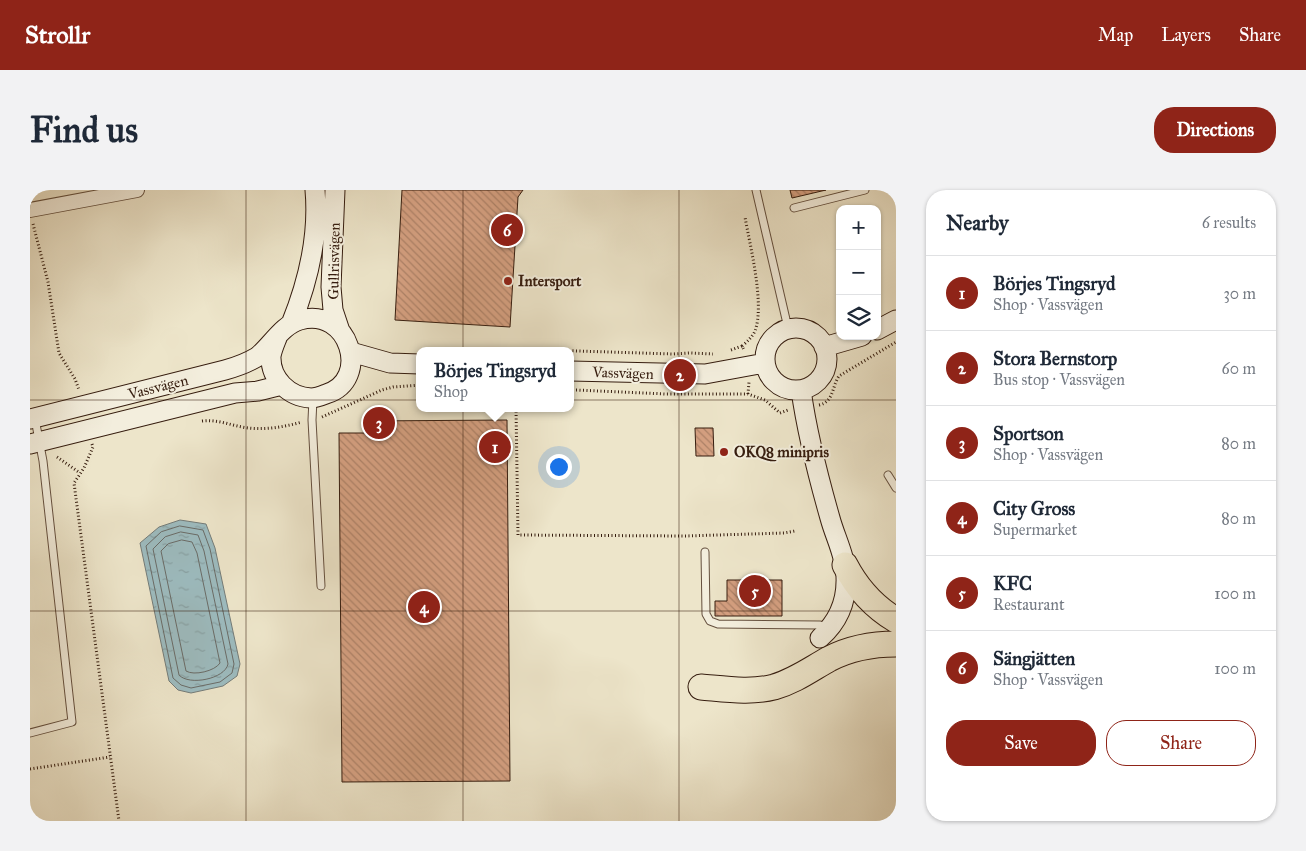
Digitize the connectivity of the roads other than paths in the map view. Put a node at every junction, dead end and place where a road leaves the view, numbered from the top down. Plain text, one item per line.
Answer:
1 (137, 190) edge
2 (315, 190) edge
3 (335, 190) edge
4 (756, 190) edge
5 (865, 190) edge
6 (85, 194) edge
7 (794, 208) dead end
8 (30, 214) edge
9 (896, 320) edge
10 (290, 324) junction
11 (788, 328) junction
12 (881, 328) edge
13 (340, 331) junction
14 (277, 338) junction
15 (848, 340) edge
16 (824, 347) junction
17 (351, 352) junction
18 (390, 363) junction
19 (765, 363) junction
20 (416, 364) edge
21 (574, 371) edge
22 (348, 374) junction
23 (282, 385) junction
24 (313, 398) junction
25 (802, 399) junction
26 (32, 418) edge
27 (35, 443) edge
28 (888, 475) dead end
29 (896, 488) edge
30 (705, 552) dead end
31 (845, 566) junction
32 (321, 586) dead end
33 (896, 620) edge
34 (820, 632) joint
35 (896, 644) edge
36 (702, 687) dead end
37 (30, 733) edge

1 - 6 street
2 - 10 street, Gullrisvägen
3 - 13 street, Gullrisvägen
4 - 11 lane
5 - 7 lane
6 - 8 street
9 - 12 street
10 - 13 street
10 - 14 street, Vassvägen
11 - 16 street
11 - 19 street
13 - 17 street
14 - 23 street
14 - 26 street, Vassvägen
15 - 16 street
16 - 25 street
17 - 18 street
17 - 22 street
18 - 20 street
18 - 22 street
19 - 21 street, Vassvägen
19 - 25 street
22 - 24 street
23 - 24 street
23 - 27 street, Vassvägen
24 - 32 lane
25 - 31 street
26 - 27 lane
27 - 37 lane
28 - 29 lane
30 - 34 lane
31 - 33 highway
31 - 34 street
35 - 36 highway

